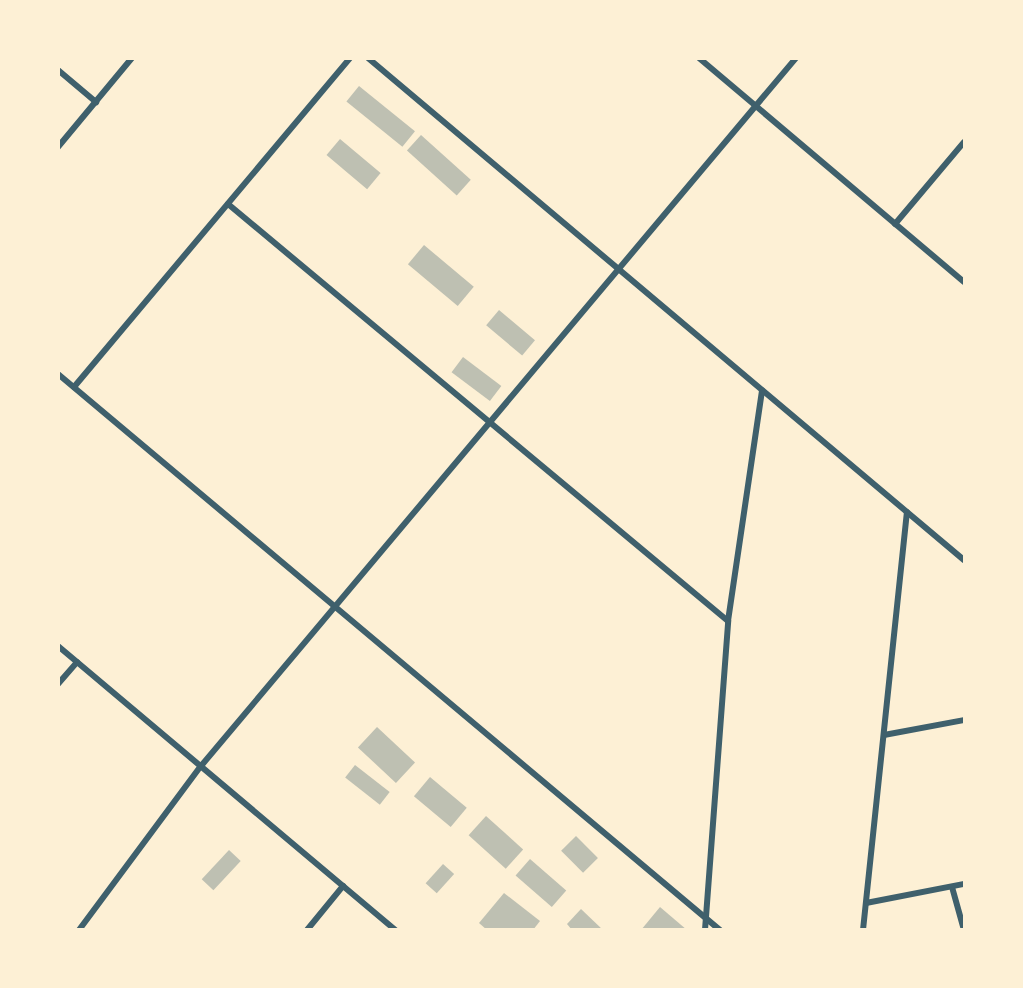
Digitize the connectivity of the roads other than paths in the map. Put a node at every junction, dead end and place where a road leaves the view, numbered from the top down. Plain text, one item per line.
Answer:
1 (132, 58) edge
2 (350, 58) edge
3 (368, 58) edge
4 (699, 58) edge
5 (796, 58) edge
6 (58, 70) edge
7 (96, 102) junction
8 (756, 106) junction
9 (964, 142) edge
10 (58, 147) edge
11 (228, 204) junction
12 (896, 224) junction
13 (618, 269) junction
14 (964, 282) edge
15 (58, 374) edge
16 (74, 387) junction
17 (762, 390) junction
18 (491, 422) junction
19 (907, 512) junction
20 (964, 560) edge
21 (335, 606) junction
22 (728, 621) junction
23 (58, 646) edge
24 (77, 662) junction
25 (58, 684) edge
26 (964, 720) edge
27 (884, 735) junction
28 (201, 766) junction
29 (964, 884) edge
30 (343, 886) junction
31 (952, 887) junction
32 (866, 903) junction
33 (704, 916) junction
34 (79, 930) edge
35 (307, 930) edge
36 (395, 930) edge
37 (705, 930) edge
38 (720, 930) edge
39 (862, 930) edge
40 (964, 930) edge

1 - 7 street
2 - 11 street
3 - 13 street
4 - 8 street
5 - 8 street
6 - 7 street
7 - 10 street
8 - 12 street
8 - 13 street
9 - 12 street
11 - 16 street
11 - 18 street
12 - 14 street
13 - 17 street
13 - 18 street
15 - 16 street
16 - 21 street
17 - 19 street
17 - 22 street
18 - 21 street
18 - 22 street
19 - 20 street
19 - 27 street
21 - 28 street
21 - 33 street
22 - 33 street
23 - 24 street
24 - 25 street
24 - 28 street
26 - 27 street
27 - 32 street
28 - 30 street
28 - 34 street
29 - 31 street
30 - 35 street
30 - 36 street
31 - 32 street
31 - 40 street
32 - 39 street
33 - 37 street
33 - 38 street

